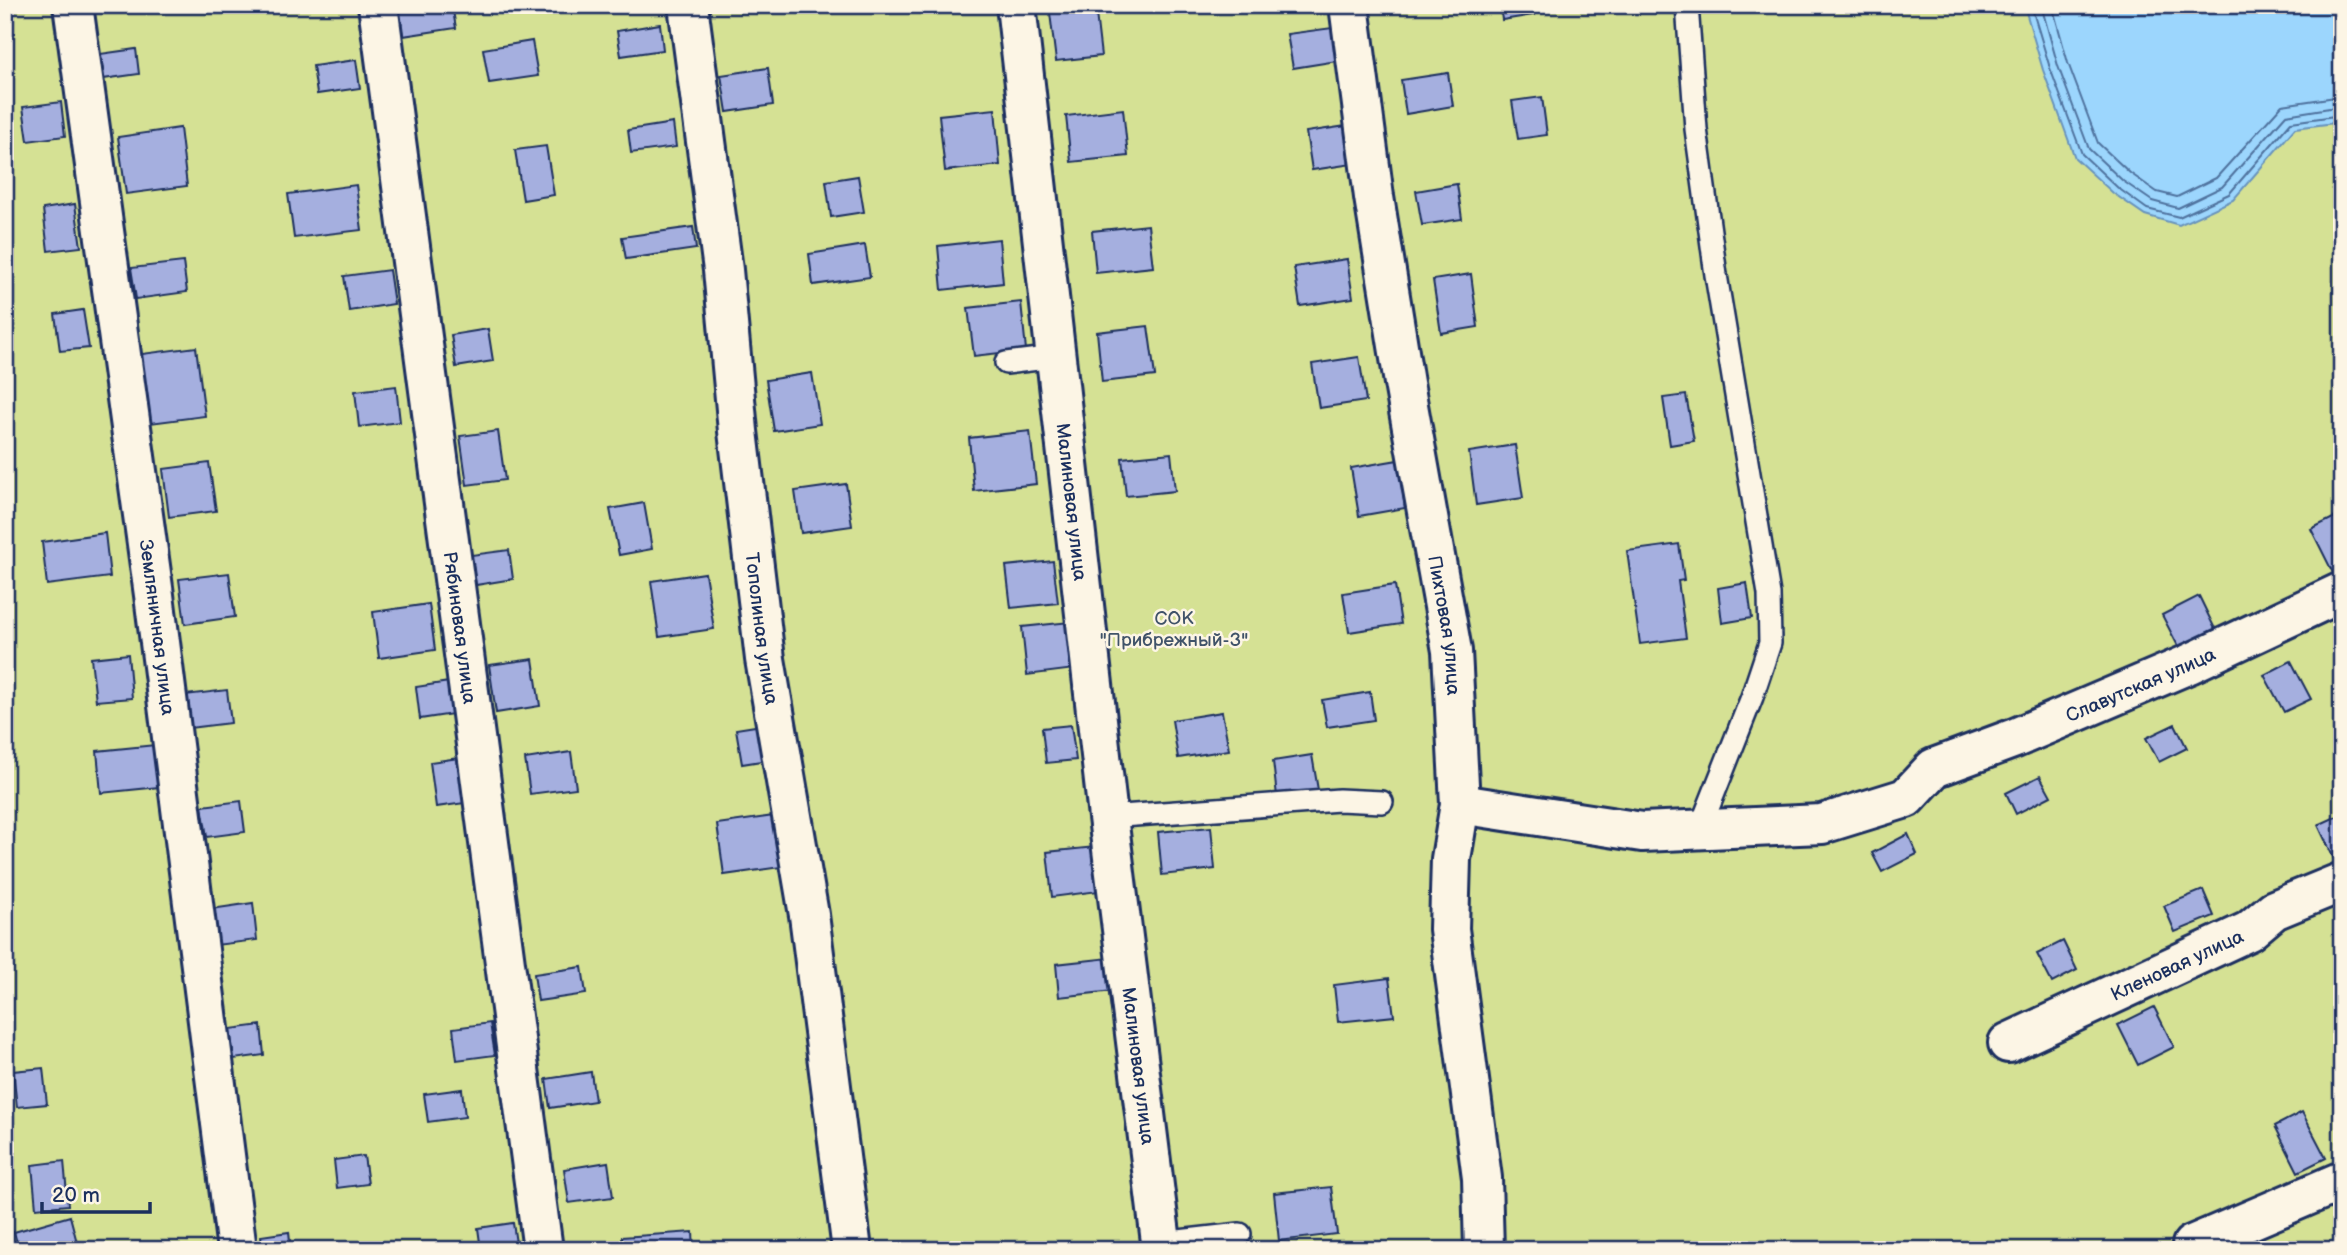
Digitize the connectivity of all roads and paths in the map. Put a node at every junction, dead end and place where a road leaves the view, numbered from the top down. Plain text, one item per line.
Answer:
1 (73, 5) edge
2 (377, 5) edge
3 (688, 5) edge
4 (1016, 5) edge
5 (1349, 5) edge
6 (1687, 5) edge
7 (1055, 357) junction
8 (1006, 363) dead end
9 (2342, 592) edge
10 (1382, 802) dead end
11 (1460, 803) junction
12 (1108, 817) junction
13 (1699, 831) junction
14 (2342, 882) edge
15 (2008, 1043) dead end
16 (2342, 1181) edge
17 (1240, 1234) dead end
18 (2192, 1245) dead end
19 (1161, 1247) edge
20 (237, 1250) edge
21 (543, 1250) edge
22 (852, 1250) edge
23 (1484, 1250) edge

1 - 20 street, Земляничная улица
2 - 21 street, Рябиновая улица
3 - 22 street, Тополиная улица
4 - 7 street, Малиновая улица
5 - 11 street, Пихтовая улица
6 - 13 lane
7 - 8 lane
7 - 12 street, Малиновая улица
9 - 13 street, Славутская улица
10 - 12 lane
11 - 13 street
11 - 23 street, Пихтовая улица
12 - 19 street, Малиновая улица
14 - 15 street, Кленовая улица
16 - 18 street
17 - 19 lane

